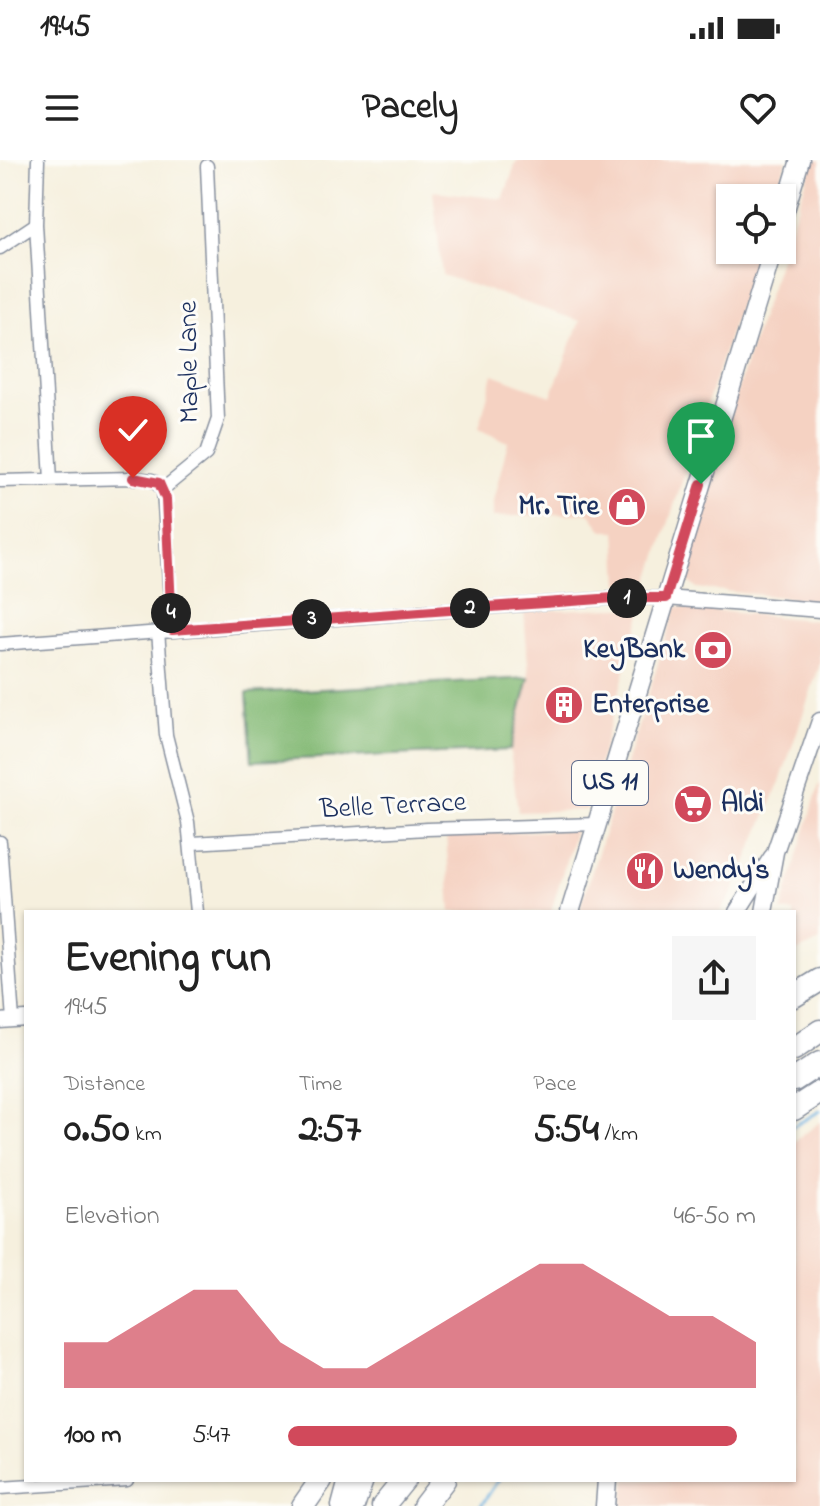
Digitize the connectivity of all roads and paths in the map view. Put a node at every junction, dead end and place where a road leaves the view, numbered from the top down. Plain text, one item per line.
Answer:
1 (38, 160) edge
2 (800, 160) edge
3 (207, 166) dead end
4 (793, 184) edge
5 (36, 224) junction
6 (0, 248) edge
7 (769, 264) edge
8 (51, 480) junction
9 (0, 481) edge
10 (163, 489) junction
11 (666, 598) junction
12 (820, 610) edge
13 (172, 630) junction
14 (158, 631) junction
15 (0, 644) edge
16 (820, 721) edge
17 (597, 824) junction
18 (0, 842) edge
19 (192, 843) junction
20 (775, 852) junction
21 (197, 910) edge
22 (571, 910) edge
23 (738, 910) edge
24 (764, 910) edge
25 (820, 980) edge
26 (796, 995) edge
27 (13, 1020) edge
28 (820, 1031) edge
29 (796, 1048) edge
30 (820, 1063) edge
31 (796, 1079) edge
32 (820, 1092) edge
33 (796, 1108) edge
34 (95, 1482) edge
35 (309, 1482) edge
36 (320, 1482) edge
37 (347, 1482) edge
38 (361, 1482) edge
39 (402, 1482) edge
40 (442, 1482) edge
41 (0, 1488) edge
42 (296, 1506) edge
43 (303, 1506) edge
44 (341, 1506) edge
45 (353, 1506) edge
46 (383, 1506) edge
47 (424, 1506) edge

1 - 5 street
2 - 4 main road
3 - 10 street, Maple Lane
5 - 6 street
5 - 8 street
7 - 11 main road, US 11
8 - 9 street
8 - 10 street
10 - 13 street
11 - 12 street
11 - 13 street
11 - 17 main road, US 11
13 - 14 street
14 - 15 street
14 - 19 street
16 - 20 main road
17 - 19 street, Belle Terrace
17 - 22 main road, US 11
18 - 27 street
19 - 21 street
20 - 23 main road
20 - 24 main road
25 - 26 highway
28 - 29 highway
30 - 31 highway
32 - 33 highway
34 - 41 street
35 - 42 highway
36 - 43 highway
37 - 44 main road
38 - 45 highway
39 - 46 highway
40 - 47 highway

